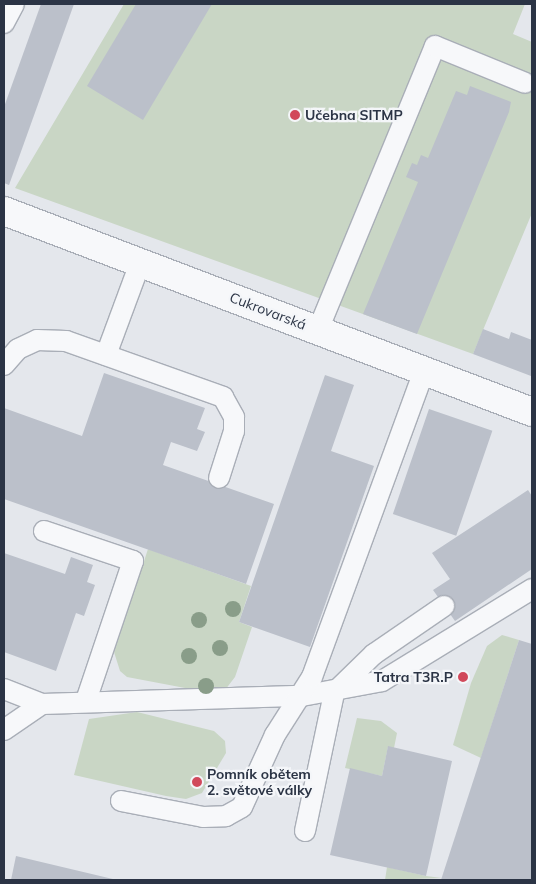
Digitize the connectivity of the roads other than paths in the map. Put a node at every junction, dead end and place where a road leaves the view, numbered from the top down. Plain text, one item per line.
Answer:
1 (14, 4) edge
2 (4, 23) edge
3 (526, 83) dead end
4 (4, 211) edge
5 (140, 262) junction
6 (318, 330) junction
7 (106, 355) junction
8 (4, 365) edge
9 (424, 371) junction
10 (532, 412) edge
11 (219, 478) dead end
12 (44, 531) dead end
13 (532, 589) edge
14 (444, 606) dead end
15 (4, 689) edge
16 (334, 693) junction
17 (302, 696) junction
18 (86, 702) junction
19 (42, 704) junction
20 (4, 730) edge
21 (122, 801) dead end
22 (305, 831) dead end

1 - 2 lane
3 - 6 lane
4 - 5 street, Cukrovarská
5 - 6 street, Cukrovarská
5 - 7 lane
6 - 9 street, Cukrovarská
7 - 8 lane
7 - 11 lane
9 - 10 street, Cukrovarská
9 - 17 lane
12 - 18 lane
13 - 16 lane
14 - 16 lane
15 - 19 lane
16 - 17 lane
16 - 22 lane
17 - 18 lane
17 - 21 lane
18 - 19 lane
19 - 20 lane

